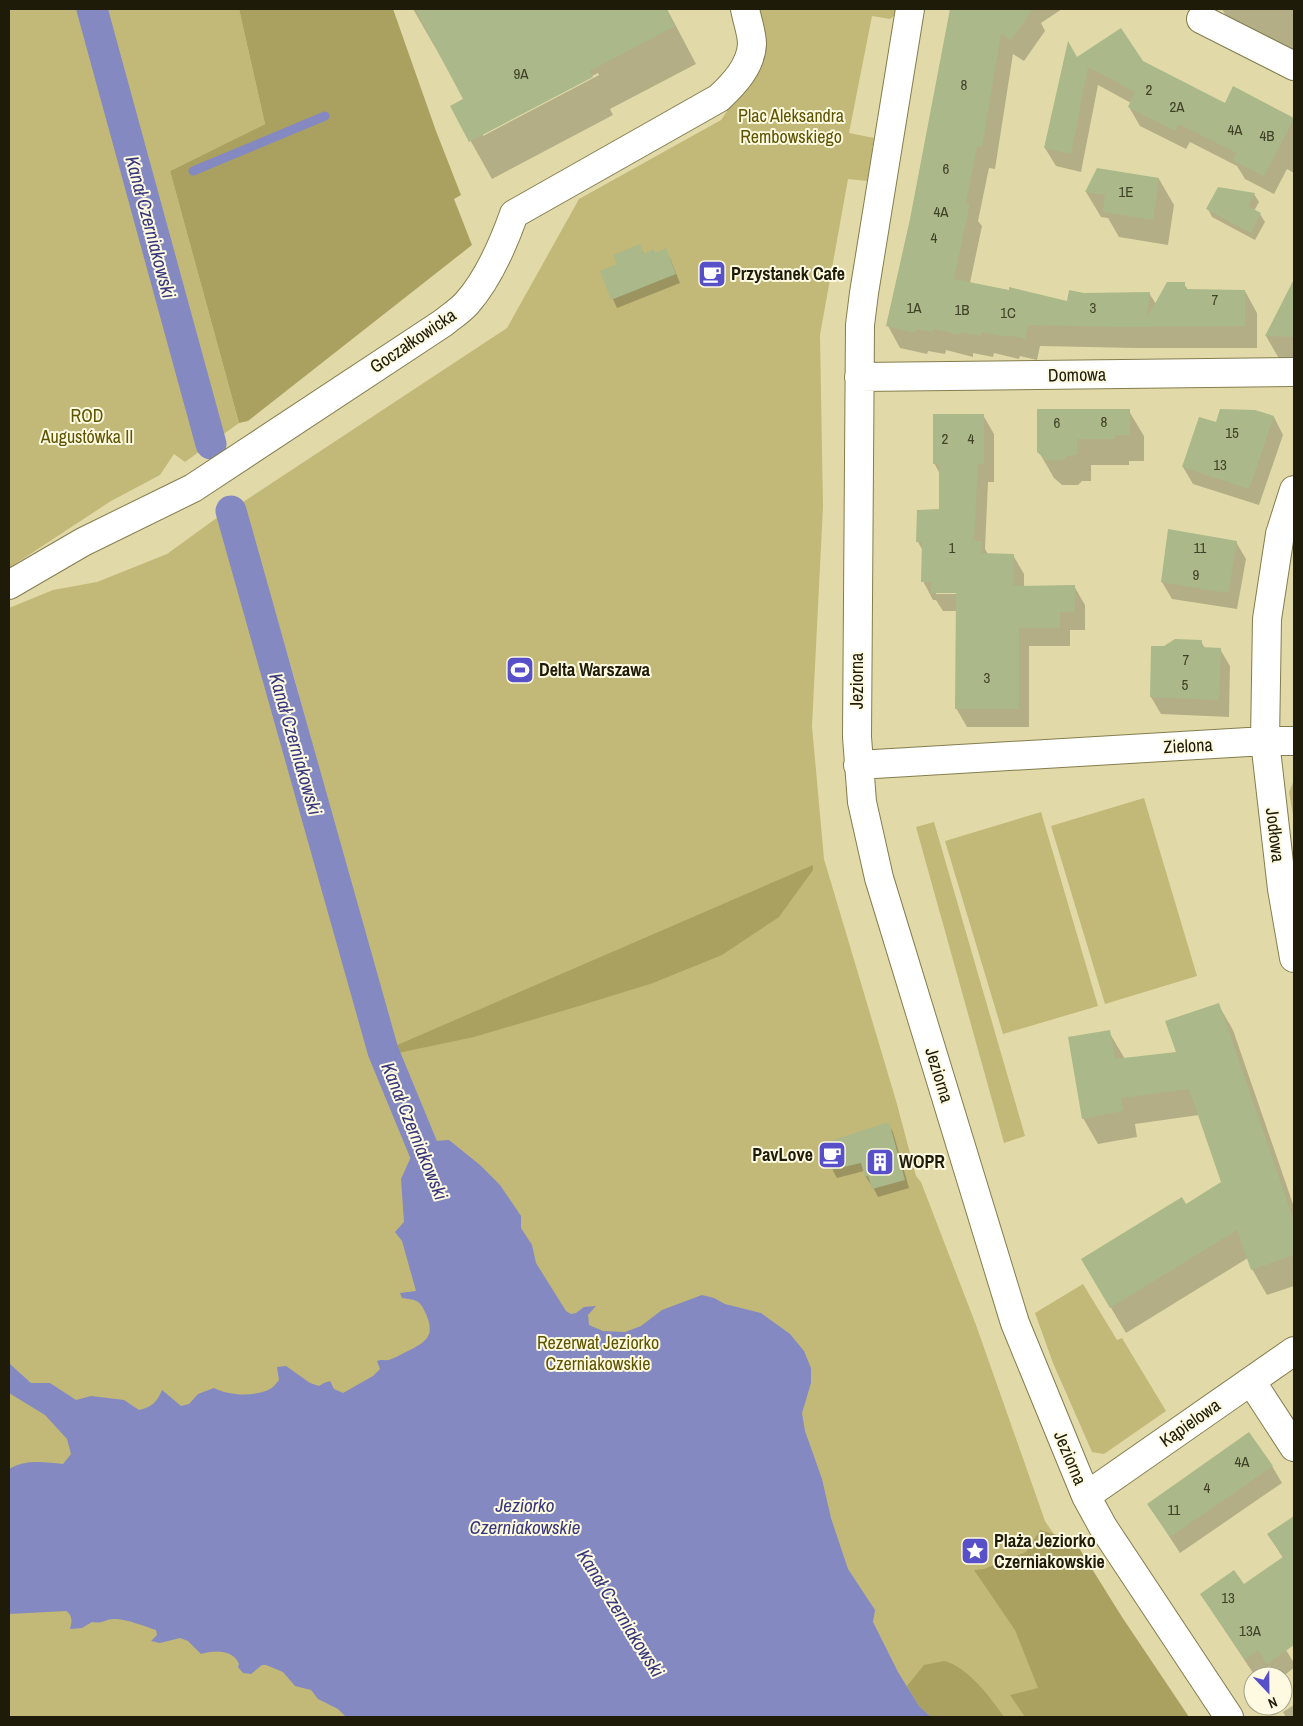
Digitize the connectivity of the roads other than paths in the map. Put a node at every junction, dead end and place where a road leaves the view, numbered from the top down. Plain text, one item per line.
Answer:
1 (745, 9) edge
2 (910, 9) edge
3 (1201, 19) dead end
4 (1294, 66) edge
5 (1294, 372) edge
6 (859, 377) junction
7 (1294, 490) edge
8 (9, 585) edge
9 (1294, 741) edge
10 (1265, 742) junction
11 (858, 766) junction
12 (1294, 958) edge
13 (1294, 1351) edge
14 (1251, 1381) junction
15 (1294, 1447) edge
16 (1086, 1496) junction
17 (1229, 1717) edge

1 - 8 street, Goczałkowicka
2 - 6 street
3 - 4 street
5 - 6 street, Domowa
6 - 11 street, Jeziorna
7 - 10 street
9 - 10 street, Zielona
10 - 11 street, Zielona
10 - 12 street, Jodłowa
11 - 16 street, Jeziorna
13 - 14 street, Kąpielowa
14 - 15 street
14 - 16 street, Kąpielowa
16 - 17 street, Jeziorna

